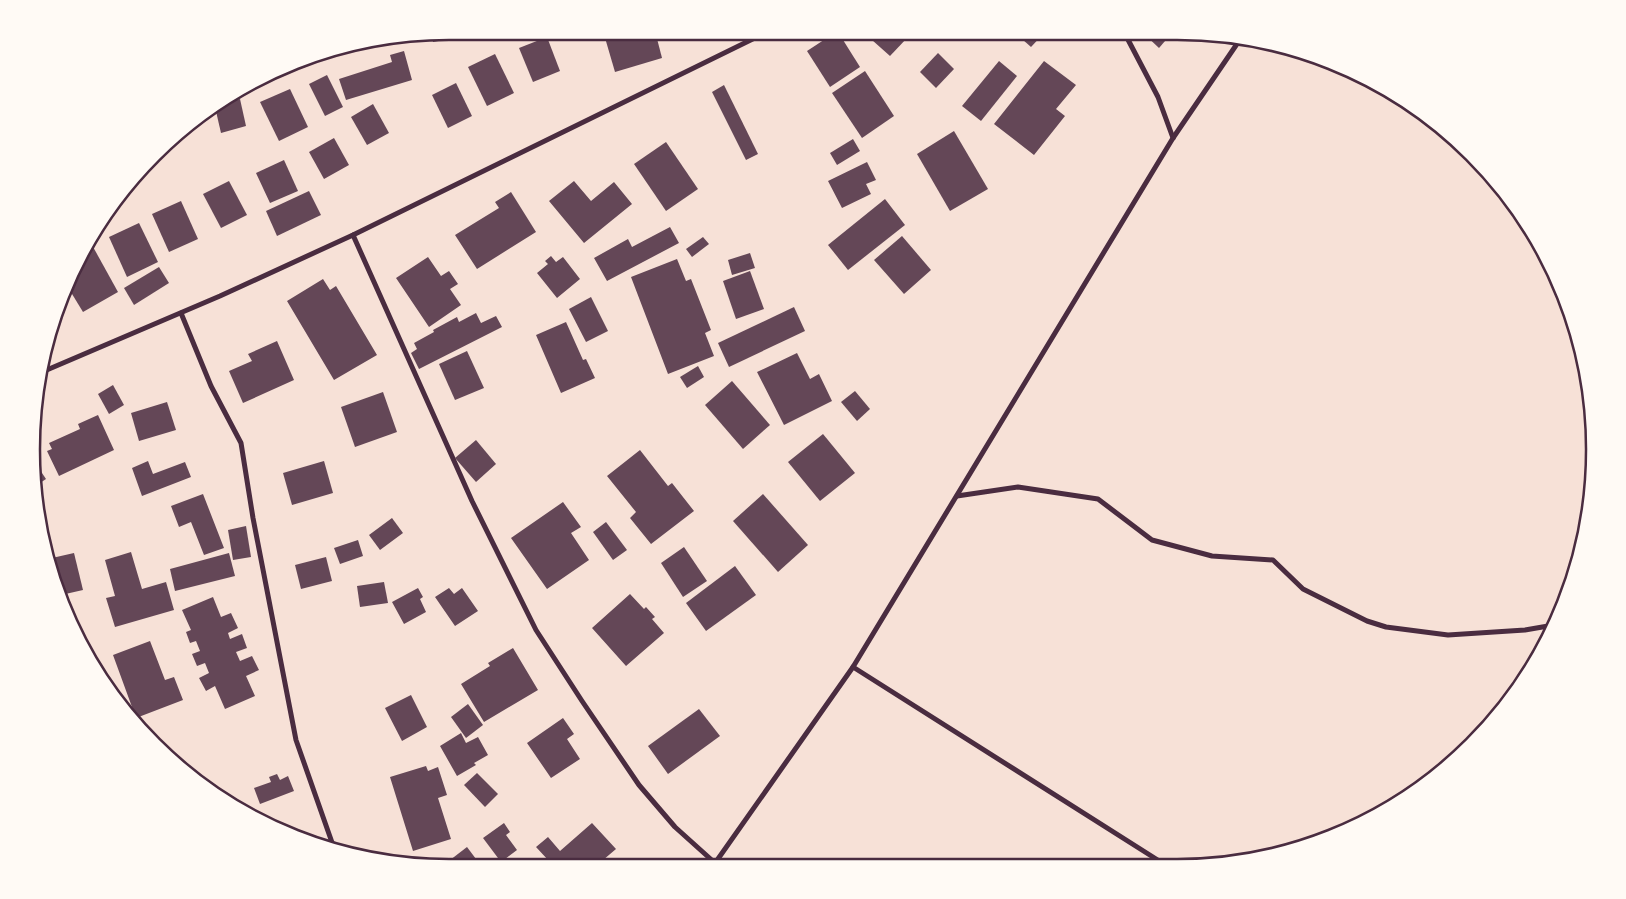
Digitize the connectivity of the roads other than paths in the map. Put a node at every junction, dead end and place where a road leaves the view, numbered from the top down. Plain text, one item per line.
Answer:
1 (751, 40) edge
2 (1128, 40) edge
3 (1236, 45) edge
4 (1173, 138) junction
5 (353, 235) junction
6 (181, 313) junction
7 (48, 369) edge
8 (956, 496) junction
9 (1546, 626) edge
10 (853, 667) junction
11 (332, 841) edge
12 (708, 859) edge
13 (718, 859) edge
14 (1156, 859) edge

1 - 5 street
2 - 4 street
3 - 4 street
4 - 8 street
5 - 6 street
5 - 12 street
6 - 7 street
6 - 11 street
8 - 9 street
8 - 10 street
10 - 13 street
10 - 14 street

